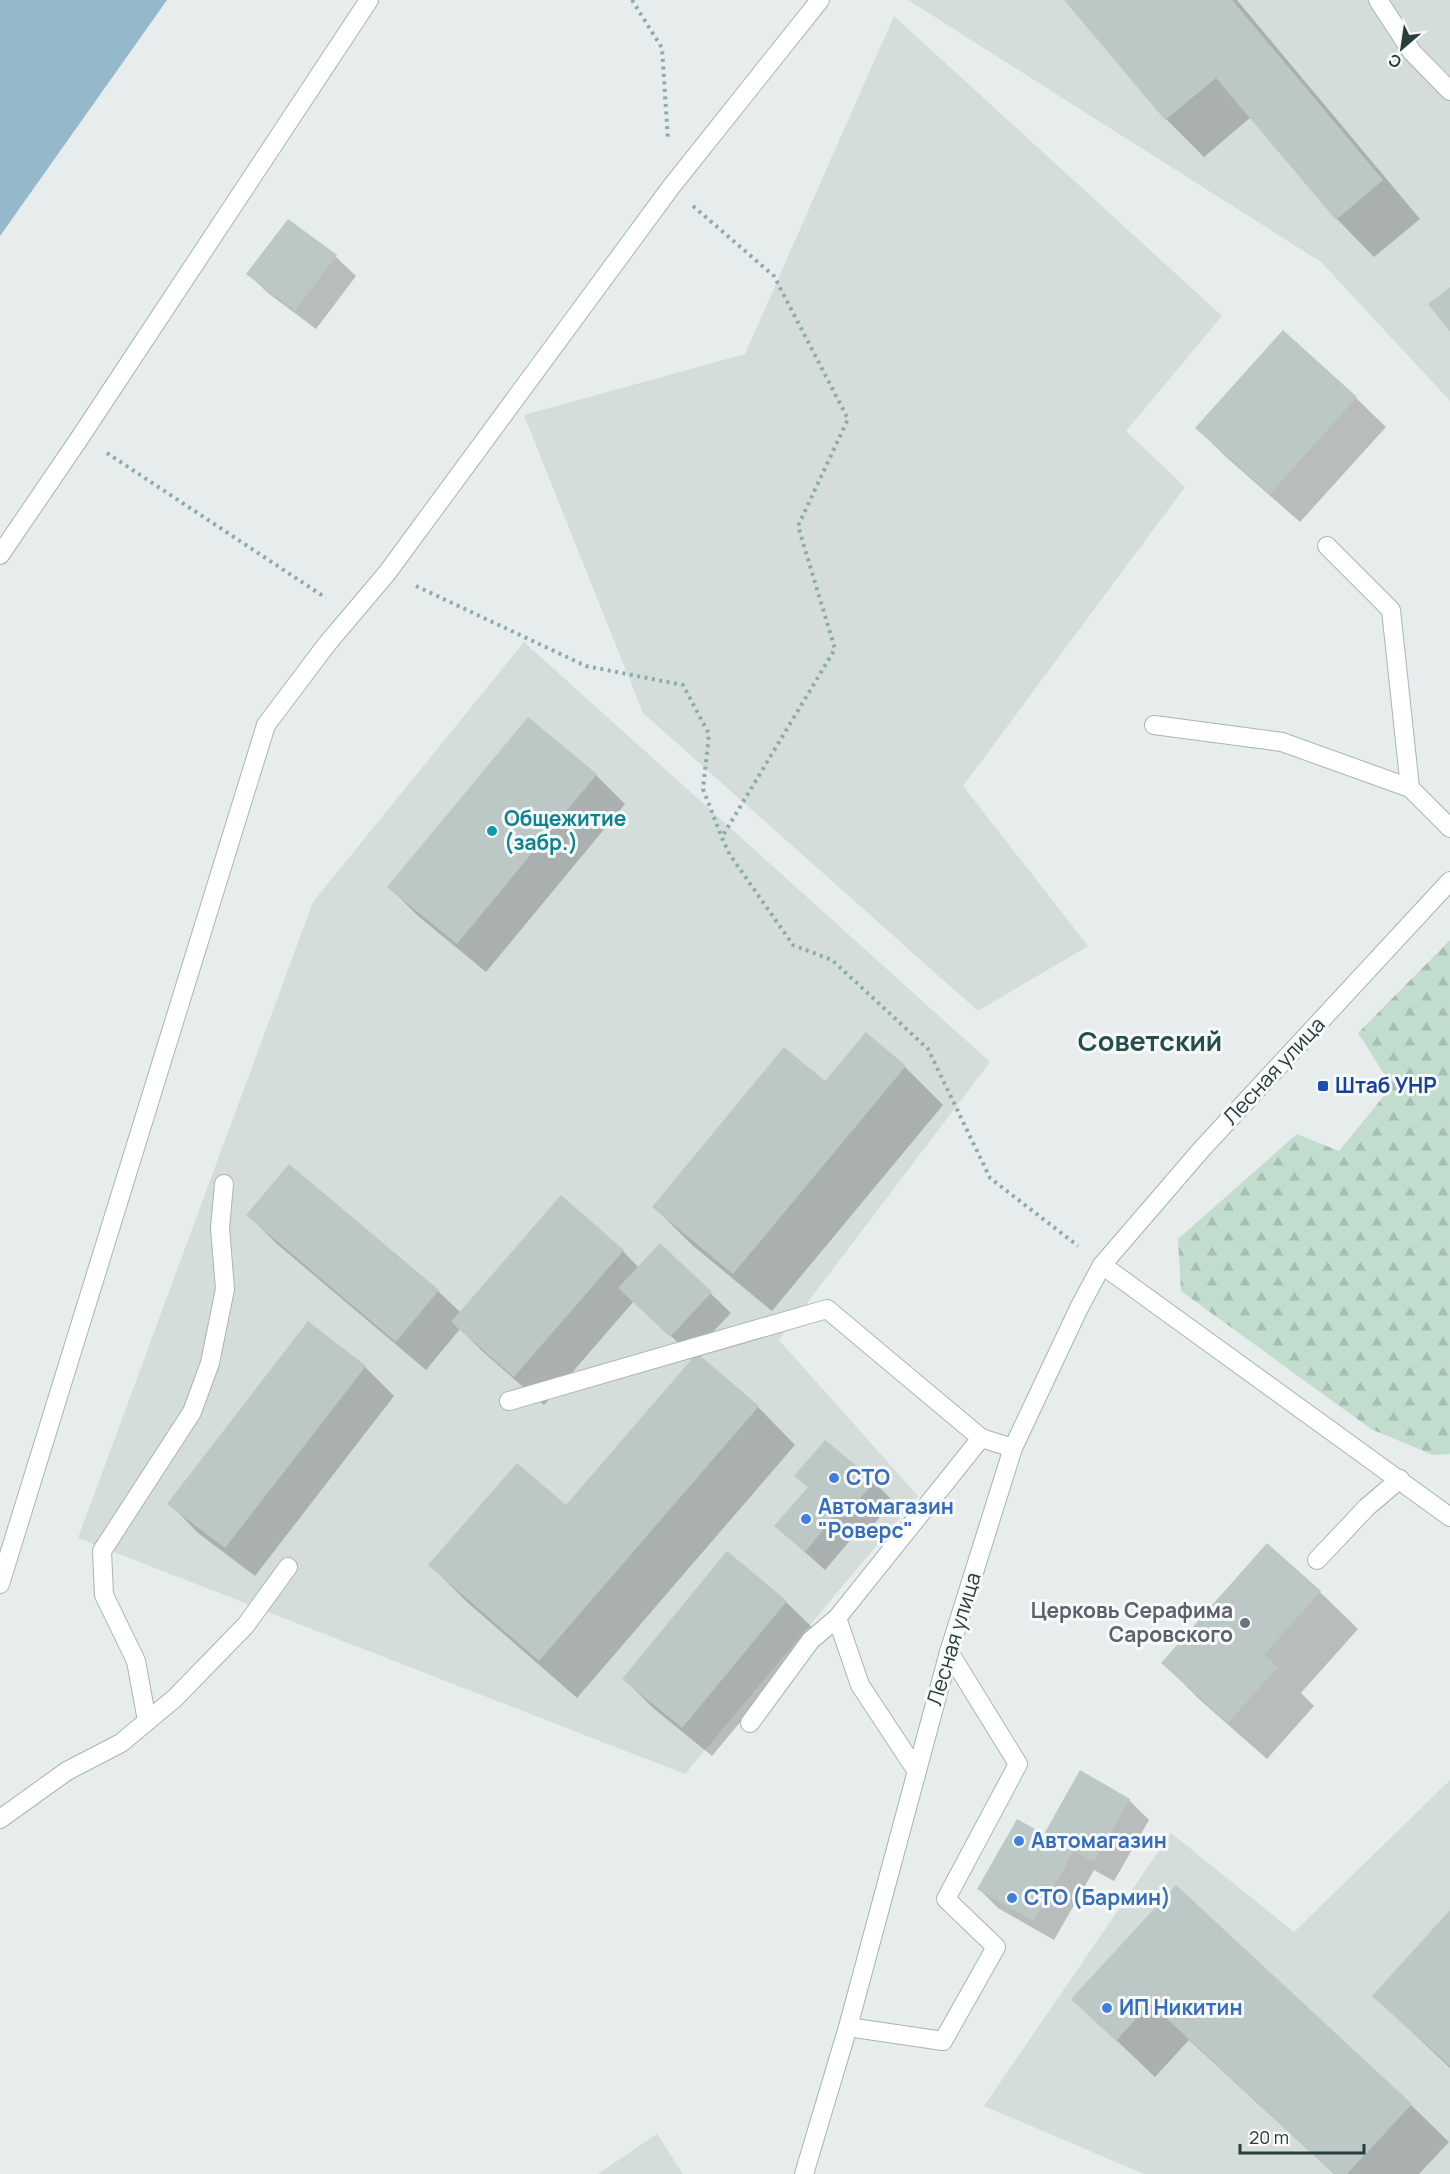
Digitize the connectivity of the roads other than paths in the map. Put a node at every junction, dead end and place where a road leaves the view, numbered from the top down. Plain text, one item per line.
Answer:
1 (369, 0) edge
2 (820, 0) edge
3 (1378, 0) edge
4 (1450, 91) edge
5 (1327, 546) dead end
6 (0, 555) edge
7 (1154, 725) dead end
8 (1410, 788) junction
9 (1450, 828) edge
10 (1450, 881) edge
11 (224, 1184) dead end
12 (1102, 1265) junction
13 (509, 1401) dead end
14 (981, 1438) junction
15 (1013, 1448) junction
16 (1400, 1479) junction
17 (1450, 1517) edge
18 (1317, 1560) dead end
19 (288, 1567) dead end
20 (0, 1584) edge
21 (837, 1618) junction
22 (949, 1652) junction
23 (147, 1721) junction
24 (750, 1723) dead end
25 (916, 1770) junction
26 (0, 1819) edge
27 (848, 2027) junction
28 (804, 2174) edge

1 - 6 main road
2 - 20 main road
3 - 4 main road
5 - 8 main road
7 - 8 main road
8 - 9 main road
10 - 12 main road, Лесная улица
11 - 23 main road
12 - 15 main road, Лесная улица
12 - 16 main road
13 - 14 main road
14 - 15 main road
14 - 21 main road
15 - 22 main road, Лесная улица
16 - 17 main road
16 - 18 main road
19 - 23 main road
21 - 24 main road
21 - 25 main road
22 - 25 main road, Лесная улица
22 - 27 main road
23 - 26 main road
25 - 27 main road, Лесная улица
27 - 28 main road, Лесная улица

